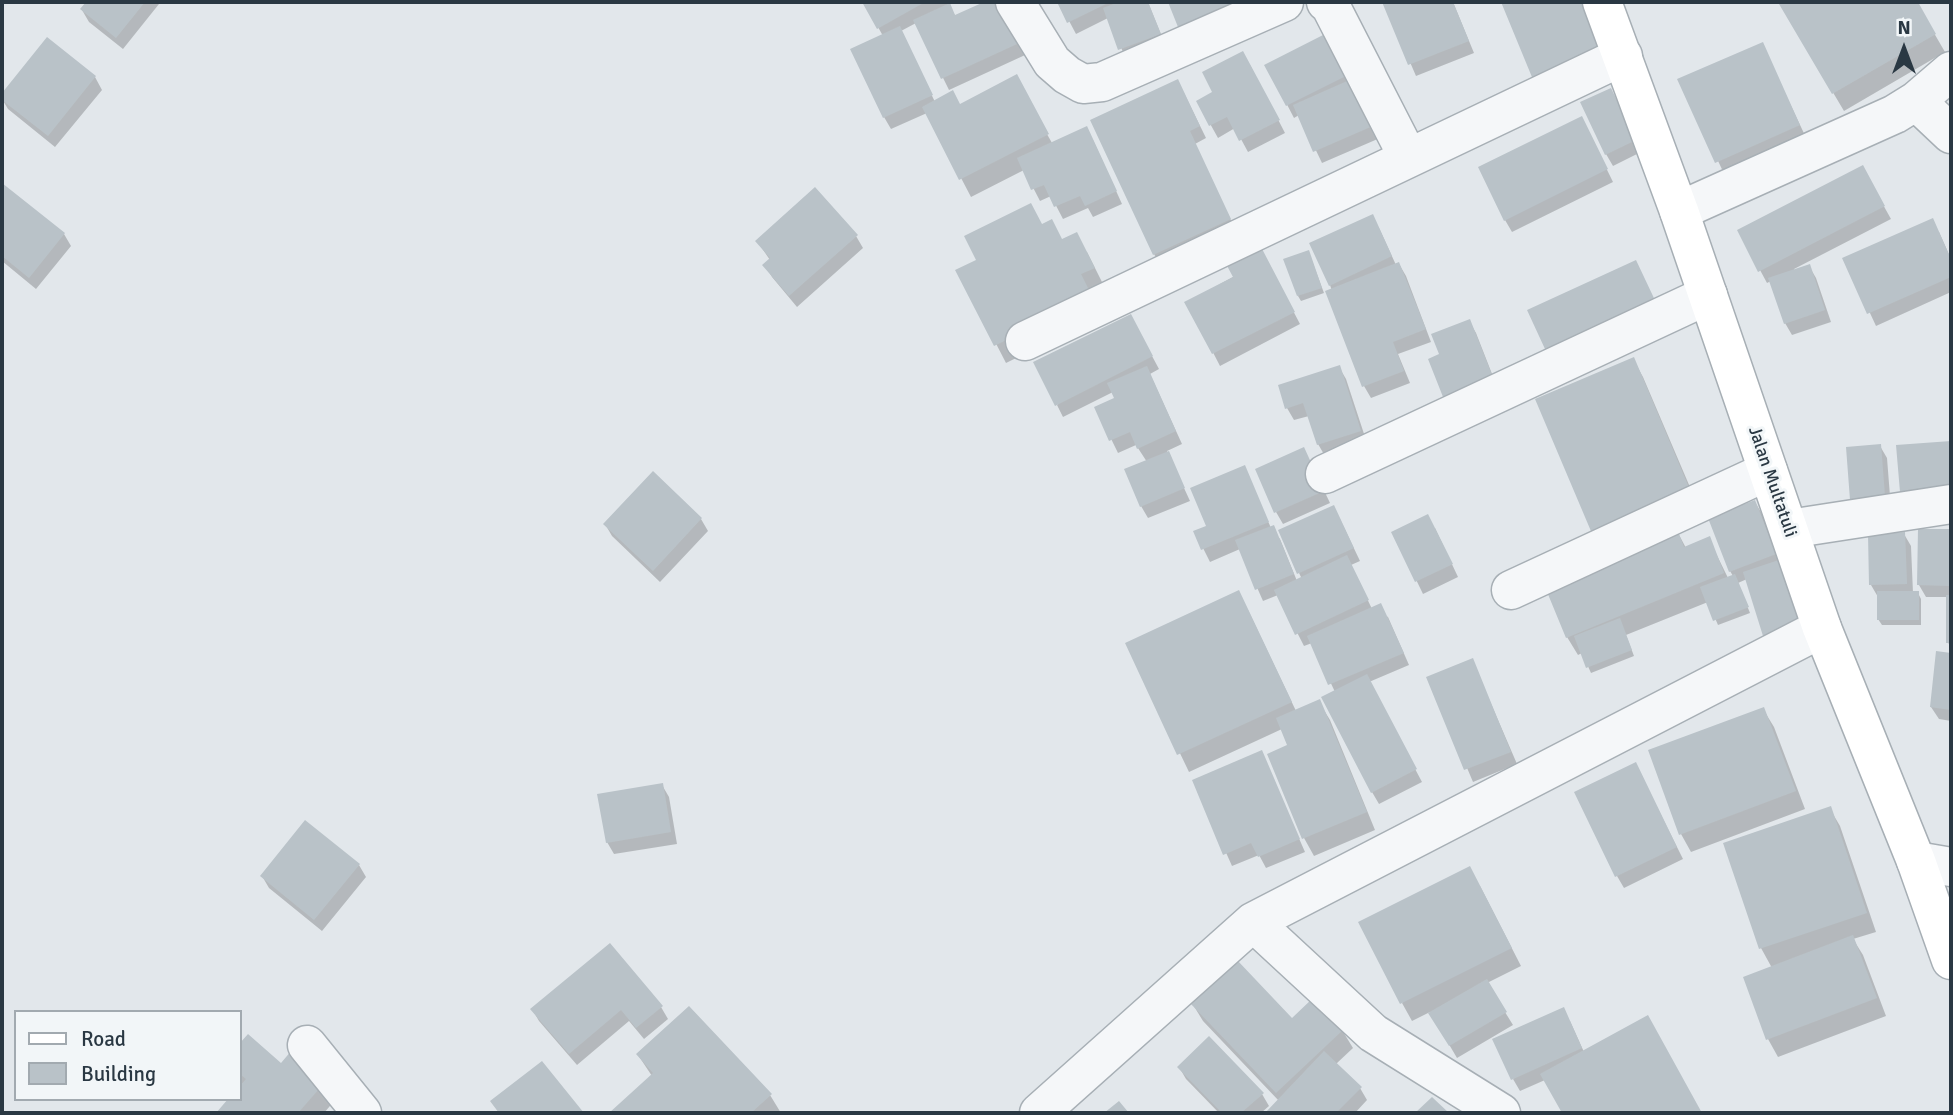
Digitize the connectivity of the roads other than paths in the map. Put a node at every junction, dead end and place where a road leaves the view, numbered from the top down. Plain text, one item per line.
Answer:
1 (1015, 2) edge
2 (1284, 2) edge
3 (1326, 2) edge
4 (1602, 2) edge
5 (1623, 56) junction
6 (1951, 71) edge
7 (1916, 101) junction
8 (1951, 134) edge
9 (1408, 157) junction
10 (1679, 211) junction
11 (1708, 295) junction
12 (1025, 341) dead end
13 (1768, 471) junction
14 (1325, 474) dead end
15 (1951, 504) edge
16 (1789, 529) junction
17 (1511, 590) dead end
18 (1822, 628) junction
19 (1933, 864) edge
20 (1254, 922) junction
21 (1951, 960) edge
22 (307, 1045) dead end
23 (362, 1113) edge
24 (1039, 1113) edge
25 (1501, 1113) edge

1 - 2 street
3 - 9 street
4 - 5 main road, Jalan Multatuli
5 - 9 street
5 - 10 main road, Jalan Multatuli
6 - 7 street
7 - 8 street
7 - 10 street
9 - 12 street
10 - 11 main road, Jalan Multatuli
11 - 13 main road, Jalan Multatuli
11 - 14 street
13 - 16 main road, Jalan Multatuli
13 - 17 street
15 - 16 street
16 - 18 main road, Jalan Multatuli
18 - 19 main road, Jalan Multatuli
18 - 20 street
19 - 21 main road, Jalan Multatuli
20 - 24 street
20 - 25 street
22 - 23 street

